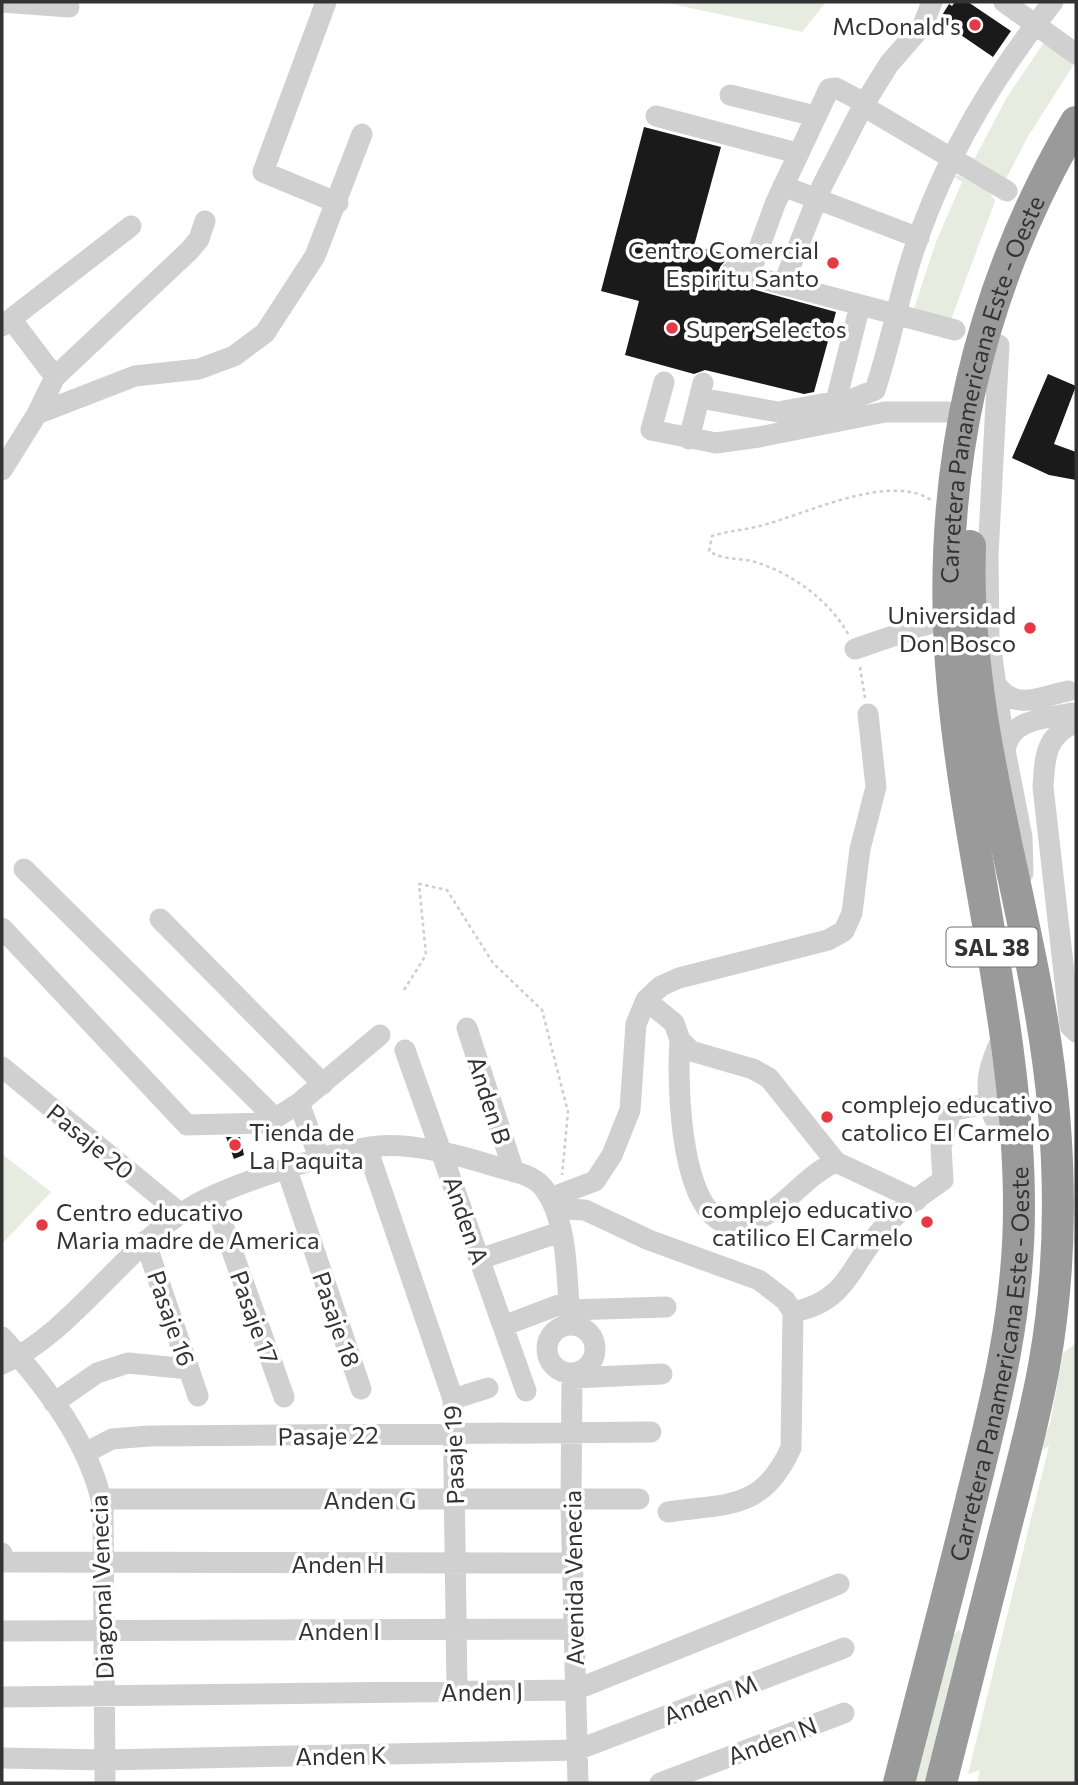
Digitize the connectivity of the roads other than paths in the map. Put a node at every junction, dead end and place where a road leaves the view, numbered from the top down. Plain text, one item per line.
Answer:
1 (2, 2) edge
2 (326, 2) edge
3 (932, 2) edge
4 (1004, 2) edge
5 (1053, 2) edge
6 (69, 7) dead end
7 (1035, 24) junction
8 (1076, 54) edge
9 (730, 95) dead end
10 (864, 105) junction
11 (656, 116) dead end
12 (815, 116) junction
13 (1076, 122) edge
14 (362, 134) dead end
15 (797, 153) junction
16 (1076, 155) edge
17 (951, 161) junction
18 (783, 186) junction
19 (1007, 191) dead end
20 (816, 200) junction
21 (338, 202) junction
22 (205, 221) dead end
23 (131, 226) dead end
24 (919, 238) junction
25 (783, 285) junction
26 (860, 305) junction
27 (895, 315) junction
28 (6, 322) edge
29 (955, 330) dead end
30 (999, 345) junction
31 (55, 377) junction
32 (664, 382) dead end
33 (836, 401) junction
34 (948, 412) dead end
35 (37, 414) junction
36 (689, 439) junction
37 (2, 470) edge
38 (949, 617) junction
39 (855, 649) road end
40 (995, 682) junction
41 (1072, 685) edge
42 (868, 714) road end
43 (1075, 717) edge
44 (1005, 750) junction
45 (24, 869) dead end
46 (1018, 892) junction
47 (160, 919) dead end
48 (2, 928) edge
49 (646, 1000) junction
50 (467, 1028) dead end
51 (1005, 1032) junction
52 (1076, 1032) edge
53 (380, 1035) dead end
54 (680, 1040) junction
55 (405, 1051) dead end
56 (2, 1067) edge
57 (323, 1084) junction
58 (299, 1103) junction
59 (989, 1103) junction
60 (275, 1118) junction
61 (1014, 1129) junction
62 (367, 1148) junction
63 (444, 1154) junction
64 (320, 1160) junction
65 (836, 1162) junction
66 (287, 1170) junction
67 (514, 1172) junction
68 (213, 1197) junction
69 (555, 1197) junction
70 (917, 1200) junction
71 (181, 1214) junction
72 (560, 1232) junction
73 (145, 1241) junction
74 (480, 1259) junction
75 (666, 1307) dead end
76 (569, 1312) junction
77 (793, 1312) junction
78 (503, 1326) junction
79 (2, 1337) edge
80 (10, 1360) edge
81 (189, 1369) junction
82 (662, 1374) dead end
83 (572, 1376) junction
84 (488, 1388) dead end
85 (361, 1389) dead end
86 (526, 1391) dead end
87 (198, 1396) dead end
88 (284, 1397) dead end
89 (453, 1399) junction
90 (54, 1403) junction
91 (572, 1432) junction
92 (651, 1432) dead end
93 (453, 1433) junction
94 (87, 1452) junction
95 (102, 1499) junction
96 (454, 1499) junction
97 (571, 1499) junction
98 (639, 1499) dead end
99 (668, 1512) dead end
100 (3, 1557) edge
101 (104, 1562) junction
102 (455, 1563) junction
103 (572, 1563) junction
104 (954, 1574) junction
105 (992, 1580) junction
106 (839, 1584) dead end
107 (573, 1629) junction
108 (457, 1630) junction
109 (2, 1631) edge
110 (104, 1631) junction
111 (937, 1634) junction
112 (976, 1644) junction
113 (844, 1648) dead end
114 (575, 1690) junction
115 (457, 1692) junction
116 (2, 1697) edge
117 (105, 1697) junction
118 (844, 1713) dead end
119 (577, 1750) junction
120 (2, 1758) edge
121 (252, 1772) dead end
122 (105, 1773) edge
123 (578, 1783) edge
124 (660, 1783) edge
125 (899, 1783) edge
126 (941, 1783) edge

1 - 6 street
2 - 21 street
3 - 10 street
4 - 7 street
5 - 7 street
7 - 8 street
7 - 17 street
9 - 12 street
10 - 12 street
10 - 17 street
10 - 20 street
11 - 15 street
12 - 15 street
13 - 38 highway, Carretera Panamericana Este - Oeste / SAL 38
14 - 21 street
15 - 18 street
16 - 30 highway, Carretera Panamericana Este - Oeste / SAL 38
17 - 19 street
17 - 24 street
18 - 20 street
18 - 25 street
20 - 24 street
20 - 25 street
21 - 35 street
22 - 31 street
23 - 28 street
24 - 27 street
25 - 26 street
26 - 27 street
26 - 33 street
27 - 29 street
27 - 33 street
28 - 31 street
30 - 40 street
30 - 46 highway, Carretera Panamericana Este - Oeste / SAL 38
31 - 35 street
32 - 36 street
33 - 36 street
34 - 36 street
35 - 37 street
38 - 39 street
38 - 51 highway, Carretera Panamericana Este - Oeste / SAL 38
40 - 41 street
40 - 44 street
41 - 43 street
42 - 49 street
43 - 44 street
43 - 52 street
44 - 46 street
45 - 60 street
46 - 105 highway, Carretera Panamericana Este - Oeste / SAL 38
47 - 57 street
48 - 60 street
49 - 54 street
49 - 69 street
50 - 67 street, Anden B
51 - 59 street
51 - 61 highway, Carretera Panamericana Este - Oeste / SAL 38
53 - 57 street
54 - 65 street
54 - 65 street
55 - 63 street, Anden A
56 - 71 street, Pasaje 20
57 - 58 street
58 - 60 street
58 - 64 street
59 - 61 street
59 - 70 street
61 - 104 highway, Carretera Panamericana Este - Oeste / SAL 38
62 - 63 street
62 - 64 street
62 - 89 street, Pasaje 19
63 - 67 street
63 - 74 street, Anden A
64 - 66 street
65 - 70 street
66 - 68 street
66 - 85 street, Pasaje 18
67 - 69 street
68 - 71 street
68 - 88 street, Pasaje 17
69 - 72 street
69 - 77 street
70 - 77 street
71 - 73 street
72 - 74 street
72 - 76 street
73 - 80 street
73 - 81 street, Pasaje 16
74 - 78 street, Anden A
75 - 76 street
76 - 78 street
76 - 83 street
76 - 83 street
77 - 99 street
78 - 86 street, Anden A
79 - 80 street, Diagonal Venecia
80 - 90 street, Diagonal Venecia
81 - 87 street, Pasaje 16
81 - 90 street
82 - 83 street
83 - 91 street, Avenida Venecia
84 - 89 street
89 - 93 street, Pasaje 19
90 - 94 street, Diagonal Venecia
91 - 92 street, Pasaje 22
91 - 93 street, Pasaje 22
91 - 97 street, Avenida Venecia
93 - 94 street, Pasaje 22
93 - 96 street, Pasaje 19
94 - 95 street, Diagonal Venecia
95 - 96 street, Anden G
95 - 101 street, Diagonal Venecia
96 - 97 street, Anden G
96 - 102 street, Pasaje 19
97 - 98 street, Anden G
97 - 103 street, Avenida Venecia
100 - 101 street, Anden H
101 - 102 street, Anden H
101 - 110 street, Diagonal Venecia
102 - 103 street, Anden H
102 - 108 street, Pasaje 19
103 - 107 street, Avenida Venecia
104 - 105 highway
104 - 111 highway, Carretera Panamericana Este - Oeste / SAL 38
105 - 112 highway, Carretera Panamericana Este - Oeste / SAL 38
106 - 114 street, Anden J
107 - 108 street, Anden I
107 - 114 street, Avenida Venecia
108 - 110 street, Anden I
108 - 115 street, Pasaje 19
109 - 110 street, Anden I
110 - 117 street, Diagonal Venecia
111 - 112 highway
111 - 125 highway, Carretera Panamericana Este - Oeste / SAL 38
112 - 126 highway, Carretera Panamericana Este - Oeste / SAL 38
113 - 119 street, Anden M
114 - 115 street, Anden J
114 - 119 street, Avenida Venecia
115 - 117 street, Anden J
116 - 117 street, Anden J
117 - 122 street, Diagonal Venecia
118 - 124 street, Anden N
119 - 122 street, Anden K
119 - 123 street, Avenida Venecia
120 - 122 street
121 - 122 street

